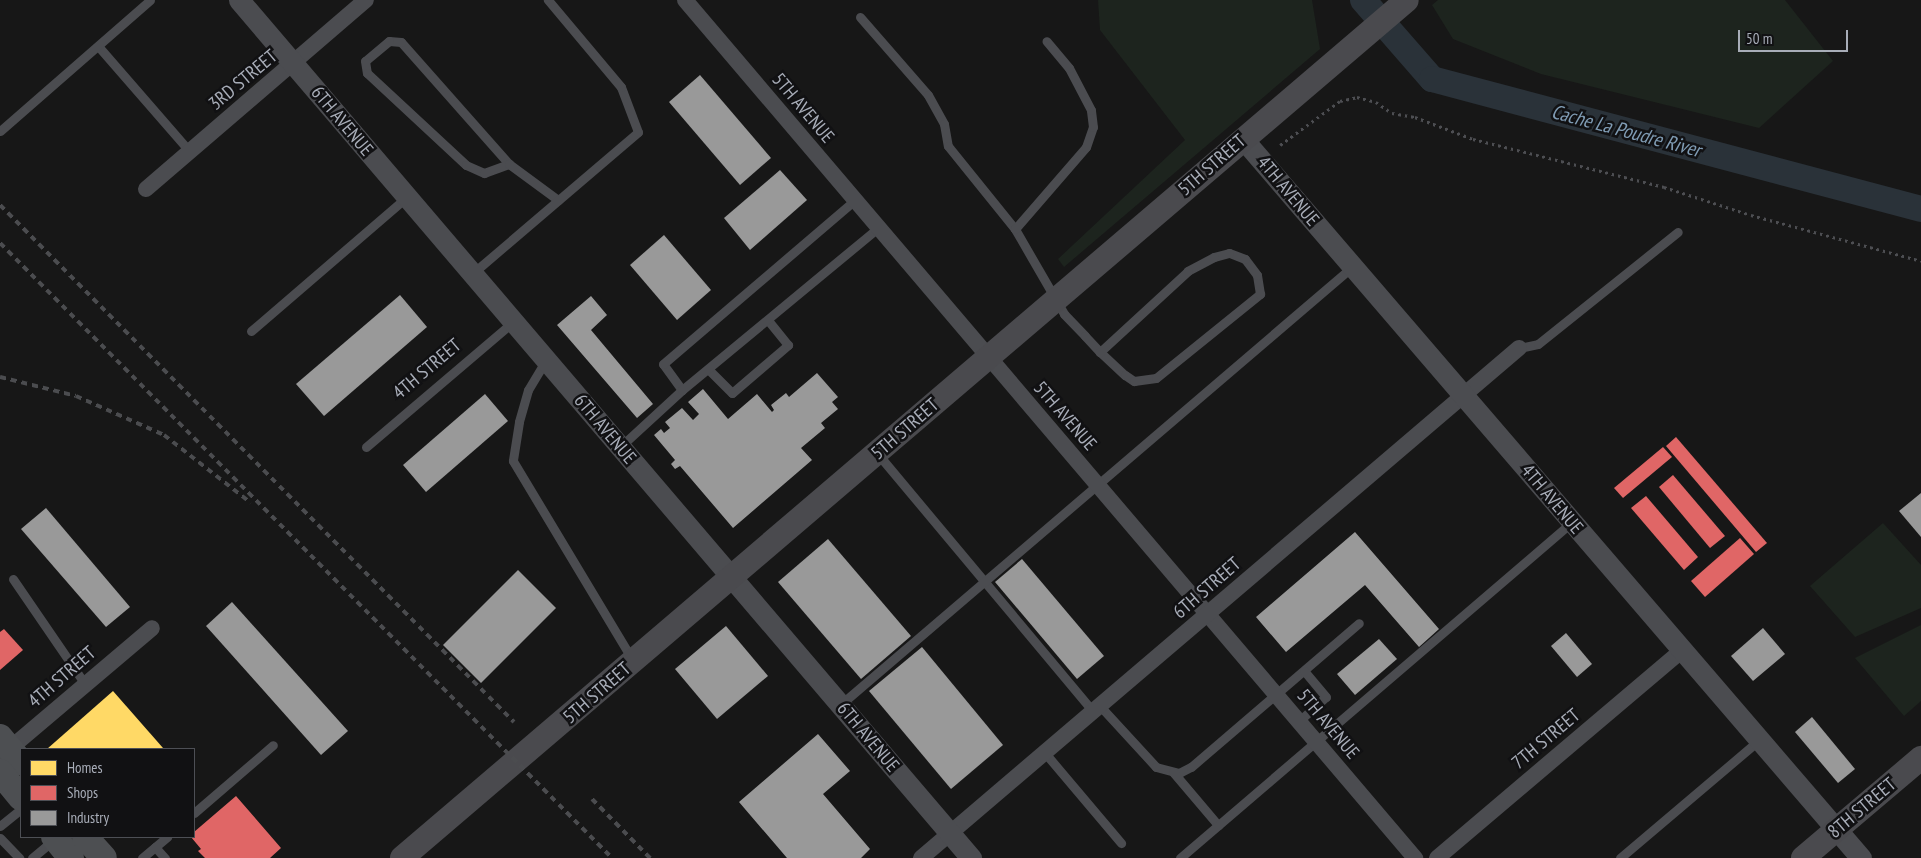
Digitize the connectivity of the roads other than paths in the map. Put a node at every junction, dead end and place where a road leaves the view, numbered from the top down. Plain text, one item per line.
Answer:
1 (150, 0) edge
2 (240, 0) edge
3 (366, 0) edge
4 (548, 0) edge
5 (686, 0) edge
6 (1407, 0) edge
7 (860, 17) dead end
8 (1046, 41) dead end
9 (98, 46) junction
10 (294, 64) junction
11 (0, 131) edge
12 (1243, 138) junction
13 (190, 152) junction
14 (509, 164) junction
15 (146, 189) dead end
16 (407, 197) junction
17 (558, 200) junction
18 (855, 200) junction
19 (878, 228) junction
20 (1016, 229) junction
21 (1678, 232) dead end
22 (1352, 267) junction
23 (473, 274) junction
24 (1056, 299) junction
25 (768, 320) junction
26 (514, 322) junction
27 (251, 331) dead end
28 (1519, 348) joint
29 (1100, 352) junction
30 (988, 358) junction
31 (546, 360) junction
32 (708, 369) junction
33 (682, 390) junction
34 (1463, 395) junction
35 (620, 447) junction
36 (366, 448) dead end
37 (877, 453) junction
38 (1097, 484) junction
39 (1572, 522) junction
40 (732, 577) junction
41 (13, 579) dead end
42 (984, 581) junction
43 (1208, 614) junction
44 (1359, 623) dead end
45 (152, 628) dead end
46 (1681, 651) junction
47 (634, 662) junction
48 (1304, 671) junction
49 (85, 684) junction
50 (1276, 694) junction
51 (840, 705) junction
52 (1097, 709) junction
53 (1299, 721) junction
54 (1759, 739) junction
55 (1316, 741) junction
56 (273, 744) dead end
57 (8, 751) edge
58 (1045, 753) junction
59 (1921, 758) edge
60 (0, 772) edge
61 (1173, 772) junction
62 (20, 797) edge
63 (20, 810) edge
64 (195, 812) edge
65 (1218, 825) junction
66 (0, 826) edge
67 (1837, 830) junction
68 (950, 834) junction
69 (0, 838) edge
70 (86, 838) edge
71 (166, 838) edge
72 (1121, 842) dead end
73 (60, 844) edge
74 (155, 847) junction
75 (19, 858) edge
76 (32, 858) edge
77 (104, 858) edge
78 (142, 858) edge
79 (166, 858) edge
80 (402, 858) edge
81 (921, 858) edge
82 (971, 858) edge
83 (1180, 858) edge
84 (1415, 858) edge
85 (1437, 858) edge
86 (1620, 858) edge
87 (1803, 858) edge
88 (1861, 858) edge

1 - 9 lane
2 - 10 street, 6TH AVENUE
3 - 10 street, 3RD STREET
4 - 17 lane
5 - 18 street, 5TH AVENUE
6 - 12 main road, 5TH STREET
7 - 20 lane
8 - 20 lane
9 - 11 lane
9 - 13 lane
10 - 13 street, 3RD STREET
10 - 16 street, 6TH AVENUE
12 - 22 street, 4TH AVENUE
12 - 24 main road, 5TH STREET
13 - 15 street, 3RD STREET
14 - 14 lane
14 - 17 lane
16 - 23 street, 6TH AVENUE
16 - 27 lane
17 - 23 lane
18 - 19 street, 5TH AVENUE
18 - 33 lane
19 - 25 lane
19 - 30 street, 5TH AVENUE
20 - 24 lane
21 - 28 lane
22 - 34 street, 4TH AVENUE
22 - 38 lane
23 - 26 street, 6TH AVENUE
24 - 29 lane
24 - 30 main road, 5TH STREET
25 - 32 lane
25 - 32 lane
26 - 31 street, 6TH AVENUE
26 - 36 lane, 4TH STREET
28 - 34 street, 6TH STREET
29 - 29 lane
30 - 37 main road, 5TH STREET
30 - 38 street, 5TH AVENUE
31 - 35 street, 6TH AVENUE
31 - 47 lane
32 - 33 lane
33 - 35 lane
34 - 39 street, 4TH AVENUE
34 - 43 street, 6TH STREET
35 - 40 street, 6TH AVENUE
37 - 40 main road, 5TH STREET
37 - 42 lane
38 - 42 lane
38 - 43 street, 5TH AVENUE
39 - 46 street, 4TH AVENUE
39 - 55 lane
40 - 47 main road, 5TH STREET
40 - 51 street, 6TH AVENUE
41 - 49 lane
42 - 51 lane
42 - 52 lane
43 - 50 street, 5TH AVENUE
43 - 52 street, 6TH STREET
44 - 48 lane
45 - 49 street, 4TH STREET
46 - 54 street, 4TH AVENUE
46 - 85 street, 7TH STREET
47 - 80 main road, 5TH STREET
48 - 50 lane
48 - 53 lane
49 - 57 street, 4TH STREET
50 - 53 street, 5TH AVENUE
50 - 61 lane
51 - 68 street, 6TH AVENUE
52 - 58 street, 6TH STREET
52 - 61 lane
53 - 55 street, 5TH AVENUE
54 - 67 street, 4TH AVENUE
54 - 86 lane
55 - 65 lane
55 - 84 street, 5TH AVENUE
56 - 64 lane
58 - 68 street, 6TH STREET
58 - 72 lane
59 - 67 main road, 8TH STREET
60 - 62 main road
61 - 65 lane
63 - 66 lane
65 - 83 lane
67 - 87 main road, 8TH STREET
67 - 88 street, 4TH AVENUE
68 - 81 street, 6TH STREET
68 - 82 street, 6TH AVENUE
69 - 75 lane
70 - 77 main road
71 - 74 lane
73 - 76 lane
74 - 78 lane
74 - 79 lane

